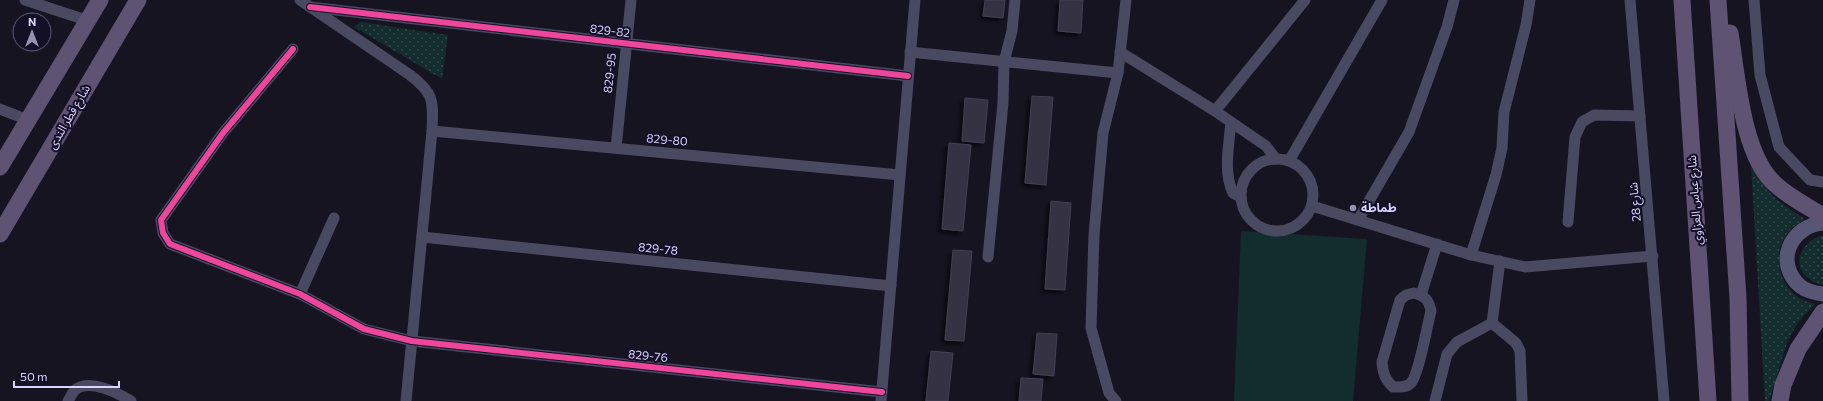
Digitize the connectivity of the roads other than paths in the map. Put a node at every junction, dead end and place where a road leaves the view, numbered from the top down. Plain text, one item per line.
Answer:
1 (25, 0) edge
2 (100, 0) edge
3 (138, 0) edge
4 (300, 0) edge
5 (631, 0) edge
6 (915, 0) edge
7 (1015, 0) edge
8 (1126, 0) edge
9 (1305, 0) edge
10 (1382, 0) edge
11 (1454, 0) edge
12 (1530, 0) edge
13 (1630, 0) edge
14 (1682, 0) edge
15 (1718, 0) edge
16 (1725, 0) edge
17 (1754, 0) edge
18 (310, 7) junction
19 (89, 21) junction
20 (626, 44) junction
21 (293, 49) dead end
22 (910, 52) junction
23 (1120, 52) junction
24 (1004, 62) junction
25 (1118, 73) junction
26 (908, 76) junction
27 (0, 109) edge
28 (1216, 111) junction
29 (1640, 116) junction
30 (28, 120) junction
31 (1231, 122) junction
32 (432, 131) junction
33 (616, 148) junction
34 (1276, 159) junction
35 (1290, 161) junction
36 (0, 167) edge
37 (900, 175) junction
38 (1823, 182) edge
39 (1241, 197) junction
40 (1312, 206) junction
41 (1823, 216) edge
42 (334, 218) dead end
43 (1358, 220) junction
44 (1568, 222) dead end
45 (1823, 223) edge
46 (0, 234) edge
47 (422, 237) junction
48 (1437, 244) junction
49 (1471, 255) junction
50 (1653, 256) junction
51 (988, 257) dead end
52 (1500, 262) junction
53 (891, 286) junction
54 (300, 294) junction
55 (1823, 294) edge
56 (1421, 295) junction
57 (1823, 312) edge
58 (1492, 323) junction
59 (412, 341) junction
60 (882, 397) edge
61 (68, 401) edge
62 (131, 401) edge
63 (406, 401) edge
64 (1116, 401) edge
65 (1435, 401) edge
66 (1522, 401) edge
67 (1664, 401) edge
68 (1708, 401) edge
69 (1740, 401) edge
70 (1780, 401) edge

1 - 19 street
2 - 19 main road
3 - 46 main road, شارع قطر الندى
4 - 18 street
5 - 20 street, 829-95
6 - 22 street
7 - 24 street
8 - 23 street
9 - 28 street
10 - 35 street
11 - 43 street
12 - 49 street
13 - 29 street, شارع 28
14 - 68 main road, شارع عباس العزاوي
15 - 69 main road
16 - 41 main road
17 - 38 street
18 - 20 street, 829-82
18 - 32 street
19 - 30 main road
20 - 26 street, 829-82
20 - 33 street, 829-95
21 - 54 street, 829-76
22 - 24 street
22 - 26 street
23 - 25 street
23 - 28 street
24 - 25 street
24 - 51 street
25 - 64 street
26 - 37 street
27 - 30 street
28 - 31 street
29 - 44 street
29 - 50 street, شارع 28
30 - 36 main road
31 - 34 street
31 - 39 street
32 - 33 street, 829-80
32 - 47 street
33 - 37 street, 829-80
34 - 35 street
34 - 39 street
35 - 40 street
37 - 53 street
39 - 40 street
40 - 43 street
42 - 54 street
43 - 48 street
45 - 55 main road
47 - 53 street, 829-78
47 - 59 street
48 - 49 street
48 - 56 street
49 - 52 street
50 - 52 street
50 - 67 street, شارع 28
52 - 58 street
53 - 60 street
54 - 59 street, 829-76
56 - 56 street
57 - 70 main road
58 - 65 street
58 - 66 street
59 - 60 street, 829-76
59 - 63 street
61 - 62 street

